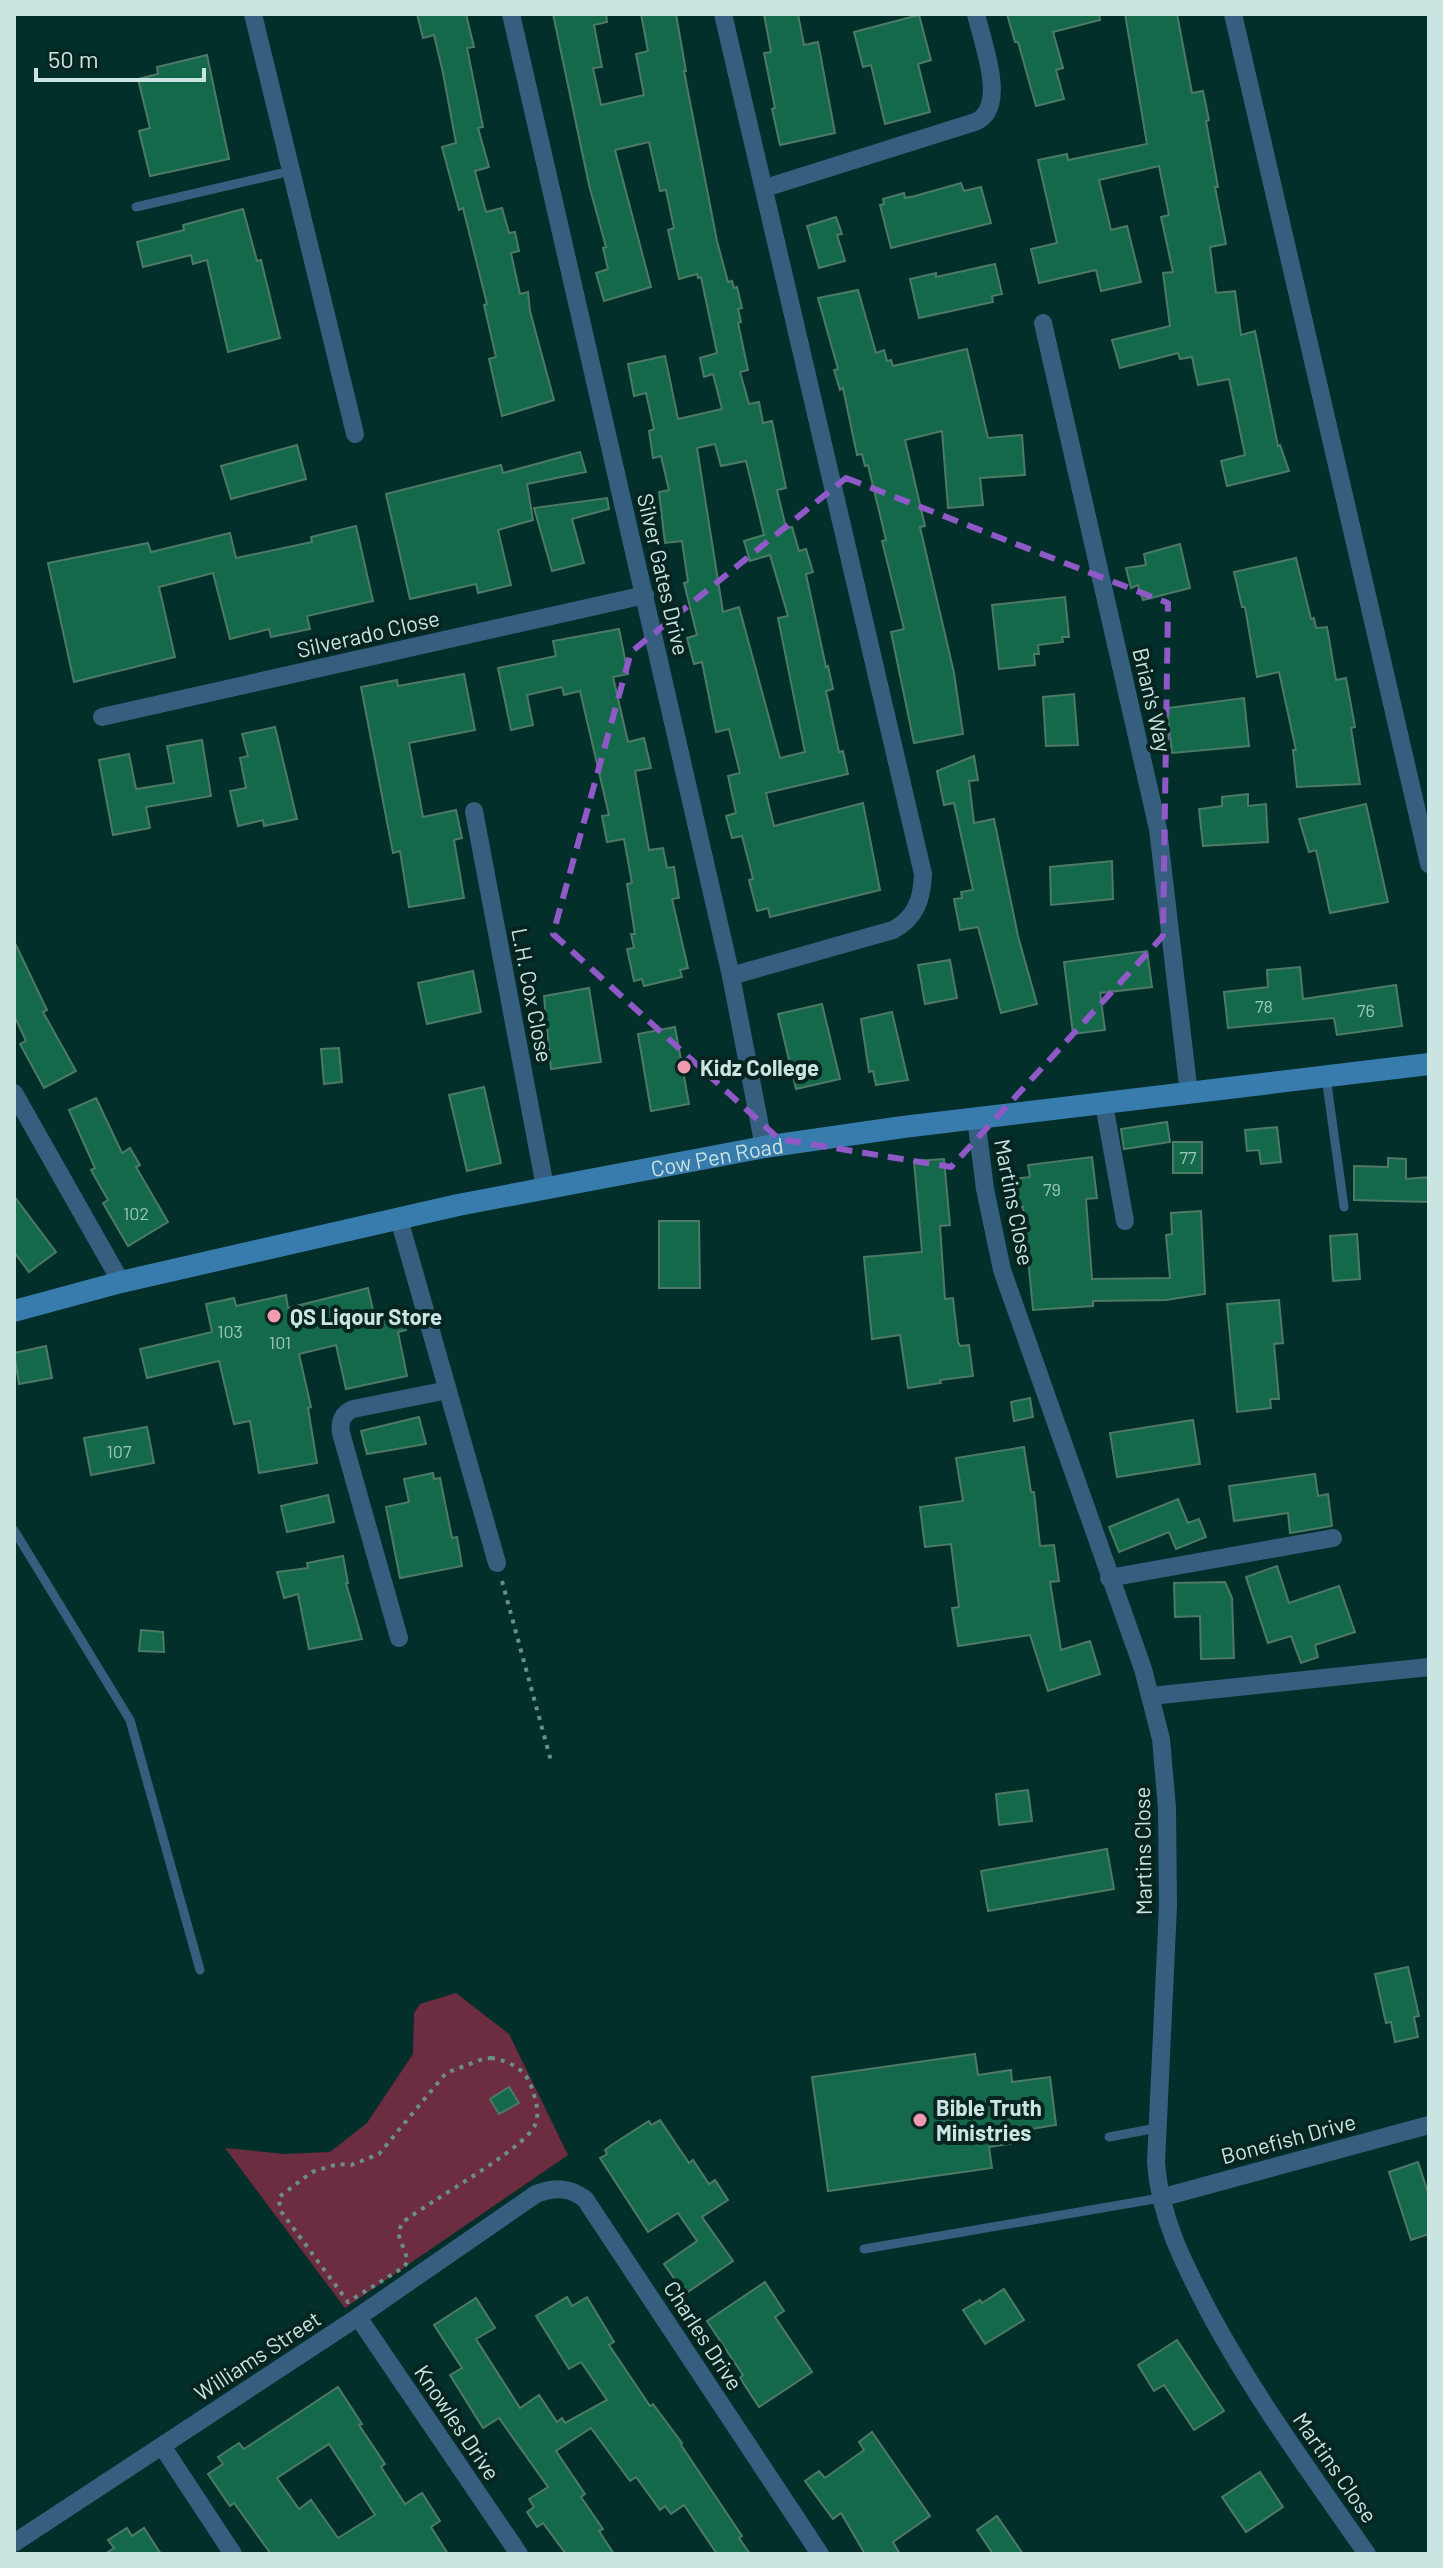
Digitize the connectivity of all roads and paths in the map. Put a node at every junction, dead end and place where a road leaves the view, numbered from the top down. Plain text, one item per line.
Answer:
1 (253, 14) edge
2 (511, 14) edge
3 (723, 14) edge
4 (976, 14) edge
5 (1233, 14) edge
6 (291, 171) junction
7 (765, 188) junction
8 (136, 207) dead end
9 (1043, 323) dead end
10 (355, 434) dead end
11 (645, 595) junction
12 (102, 717) dead end
13 (474, 811) dead end
14 (1429, 864) edge
15 (731, 976) junction
16 (1429, 1064) edge
17 (1326, 1077) junction
18 (14, 1093) edge
19 (1189, 1094) junction
20 (1104, 1104) junction
21 (976, 1118) junction
22 (764, 1147) junction
23 (545, 1187) junction
24 (1344, 1207) dead end
25 (399, 1219) junction
26 (1125, 1221) dead end
27 (121, 1282) junction
28 (14, 1311) edge
29 (448, 1390) junction
30 (14, 1530) edge
31 (1333, 1538) dead end
32 (497, 1563) joint
33 (1109, 1578) junction
34 (399, 1638) dead end
35 (1429, 1667) edge
36 (1151, 1696) junction
37 (551, 1761) dead end
38 (200, 1970) dead end
39 (1429, 2125) edge
40 (1157, 2128) junction
41 (1109, 2137) dead end
42 (279, 2197) joint
43 (1160, 2198) junction
44 (524, 2202) joint
45 (864, 2249) dead end
46 (358, 2317) junction
47 (162, 2446) junction
48 (14, 2543) edge
49 (233, 2554) edge
50 (519, 2554) edge
51 (820, 2554) edge
52 (1367, 2554) edge

1 - 6 street
2 - 11 street, Silver Gates Drive
3 - 7 street
4 - 7 street
5 - 14 street
6 - 8 lane
6 - 10 street
7 - 15 street
9 - 19 street, Brian's Way
11 - 12 street, Silverado Close
11 - 15 street, Silver Gates Drive
13 - 23 street, L.H. Cox Close
15 - 22 street, Silver Gates Drive
16 - 17 main road, Cow Pen Road
17 - 19 main road, Cow Pen Road
17 - 24 lane
18 - 27 street
19 - 20 main road, Cow Pen Road
20 - 21 main road, Cow Pen Road
20 - 26 street
21 - 22 main road, Cow Pen Road
21 - 33 street, Martins Close
22 - 23 main road, Cow Pen Road
23 - 25 main road, Cow Pen Road
25 - 27 main road, Cow Pen Road
25 - 29 street
27 - 28 main road, Cow Pen Road
29 - 32 street
29 - 34 street
30 - 38 lane
31 - 33 street
32 - 37 path
33 - 36 street, Martins Close
35 - 36 street
36 - 40 street, Martins Close
39 - 43 street, Bonefish Drive
40 - 41 lane
40 - 43 street, Martins Close
42 - 42 path
43 - 45 lane
43 - 52 street, Martins Close
44 - 46 street, Williams Street
44 - 51 street, Charles Drive
46 - 47 street, Williams Street
46 - 50 street, Knowles Drive
47 - 48 street, Williams Street
47 - 49 street

